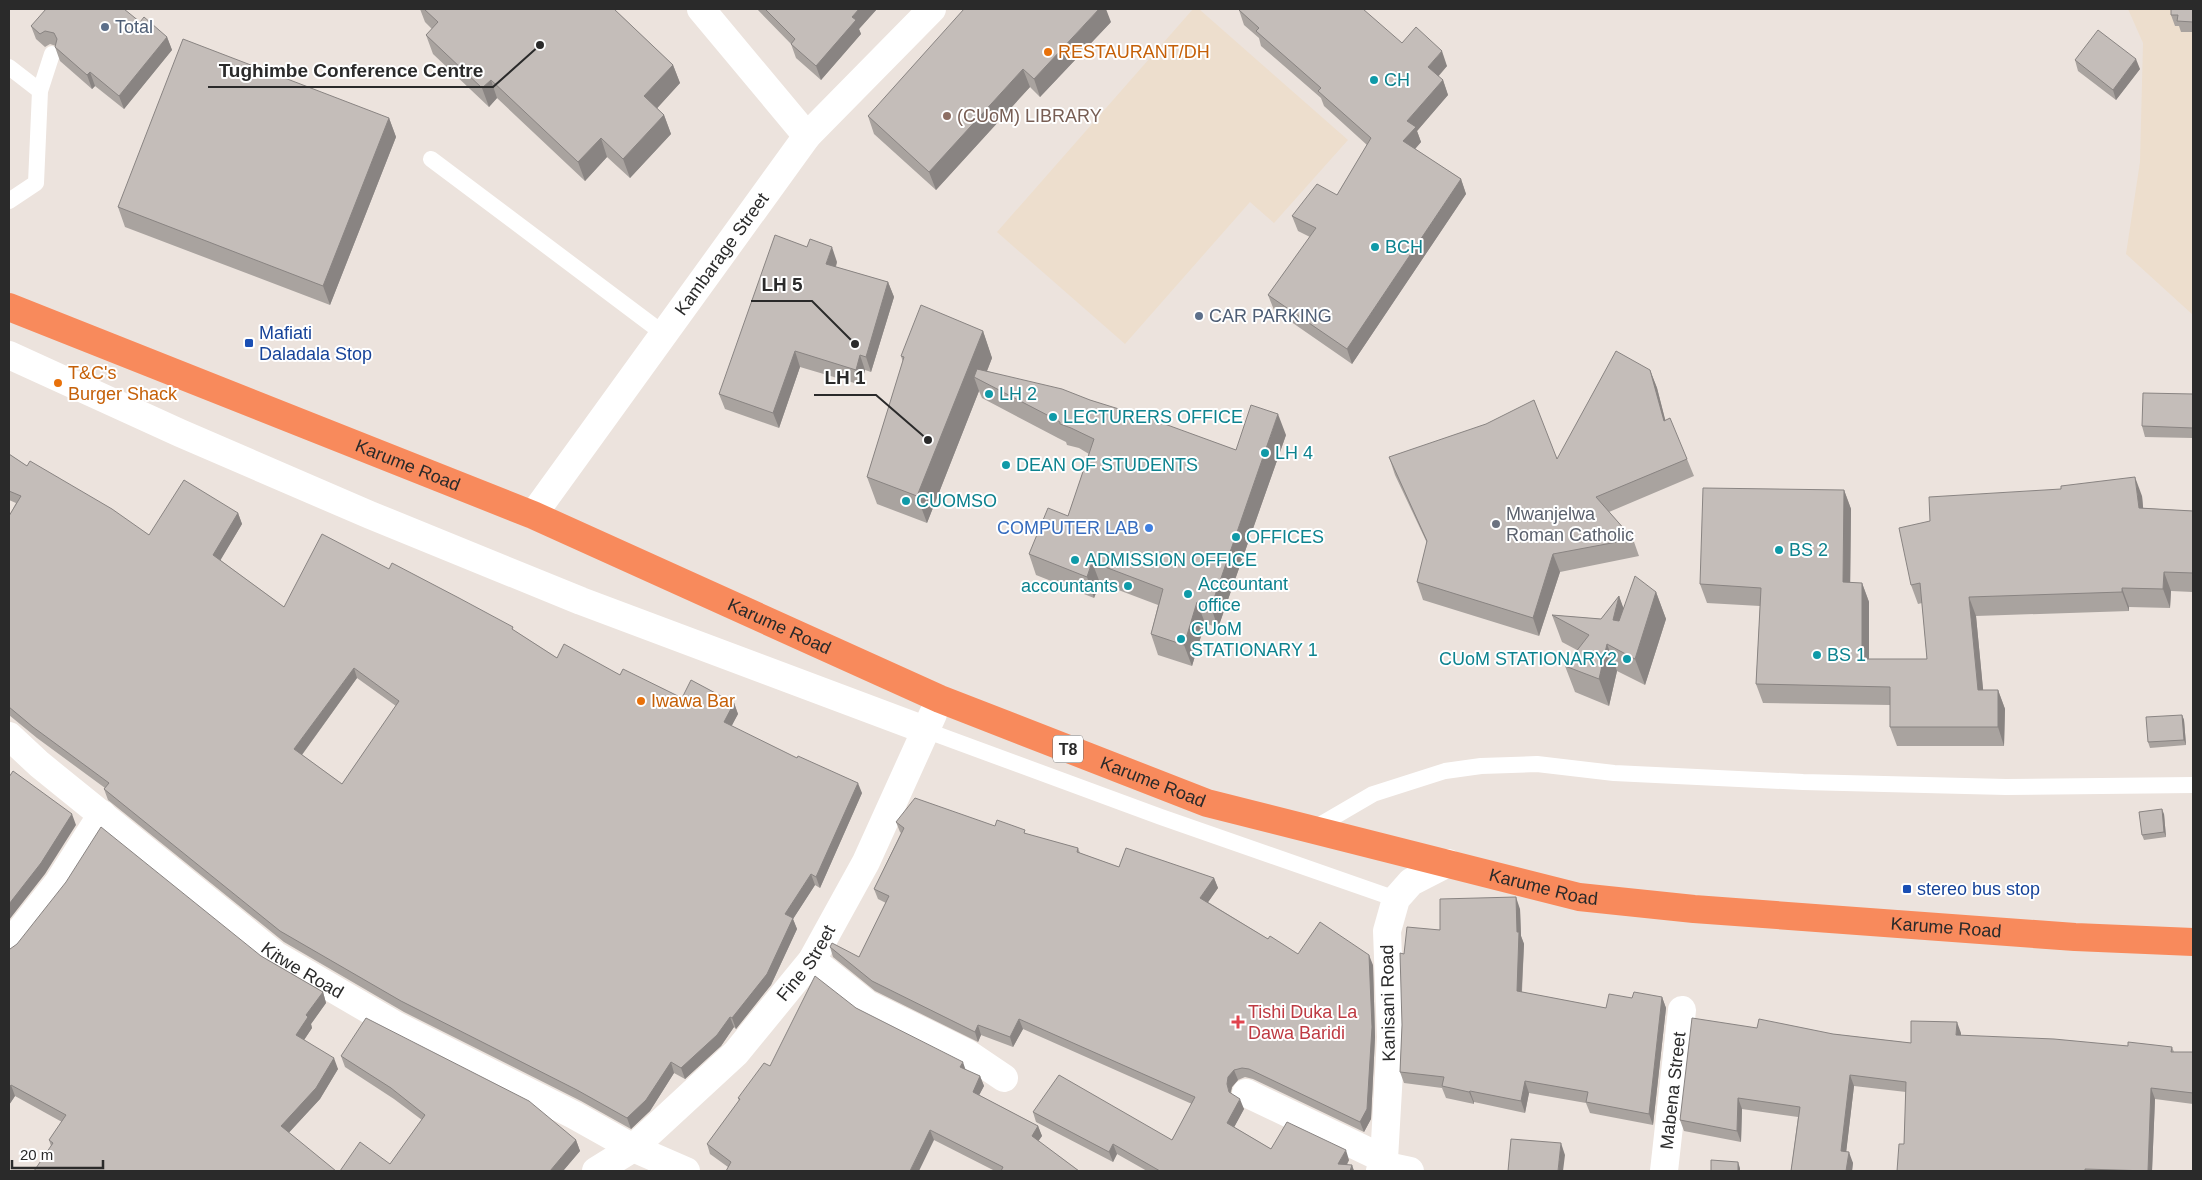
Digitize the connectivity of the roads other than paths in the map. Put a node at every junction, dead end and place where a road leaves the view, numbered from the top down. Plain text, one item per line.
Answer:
1 (701, 9) edge
2 (932, 9) edge
3 (52, 54) edge
4 (9, 67) edge
5 (40, 91) junction
6 (807, 136) junction
7 (431, 159) dead end
8 (9, 201) edge
9 (9, 307) edge
10 (664, 334) junction
11 (9, 355) edge
12 (533, 515) junction
13 (940, 699) junction
14 (924, 730) junction
15 (9, 736) edge
16 (2193, 785) edge
17 (102, 814) junction
18 (1312, 829) junction
19 (1448, 863) junction
20 (1396, 899) junction
21 (2193, 942) edge
22 (9, 945) edge
23 (812, 960) junction
24 (1682, 1010) dead end
25 (1004, 1078) dead end
26 (1246, 1093) dead end
27 (633, 1148) junction
28 (1382, 1165) edge
29 (596, 1171) edge
30 (686, 1171) edge
31 (1410, 1171) edge
32 (1664, 1171) edge

1 - 6 street
2 - 6 street, Kambarage Street
3 - 5 lane
4 - 5 lane
5 - 8 lane
6 - 10 street, Kambarage Street
7 - 10 lane
9 - 12 highway, Karume Road / T8
10 - 12 street, Kambarage Street
11 - 14 street
12 - 13 highway, Karume Road / T8
13 - 14 street, Fine Street
13 - 18 highway, Karume Road / T8
14 - 20 lane
14 - 23 street, Fine Street
15 - 17 street, Kitwe Road
16 - 18 lane
17 - 22 street
17 - 27 street, Kitwe Road
18 - 19 highway, Karume Road / T8
19 - 20 street, Kanisani Road
19 - 21 highway, Karume Road / T8
20 - 28 street, Kanisani Road
23 - 25 street
23 - 27 street, Fine Street
24 - 32 street, Mabena Street
26 - 28 street
27 - 29 street, Fine Street
27 - 30 street, Kitwe Road
28 - 31 street

